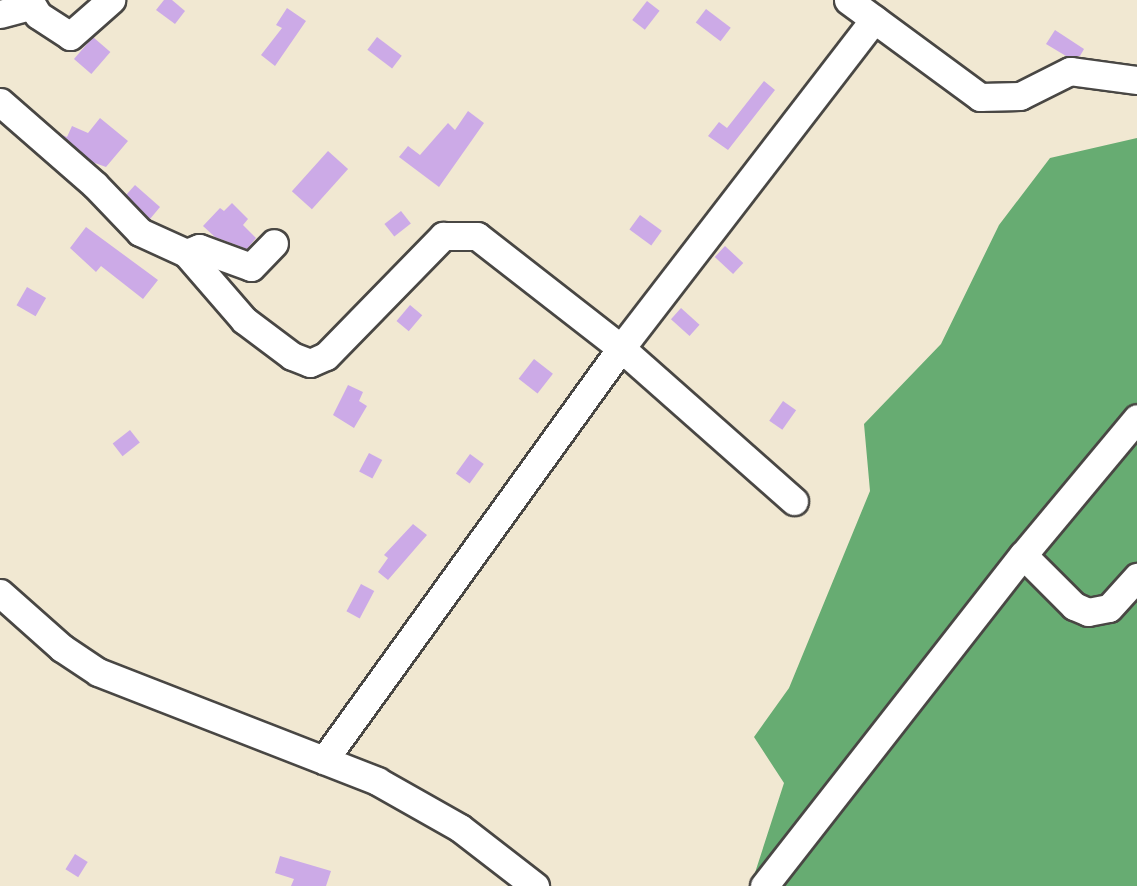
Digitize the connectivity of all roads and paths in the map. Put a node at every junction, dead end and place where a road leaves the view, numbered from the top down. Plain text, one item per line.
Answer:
1 (111, 0) edge
2 (848, 0) edge
3 (29, 3) edge
4 (0, 14) edge
5 (874, 19) junction
6 (1137, 80) edge
7 (6, 108) edge
8 (274, 243) dead end
9 (186, 253) junction
10 (621, 348) junction
11 (1137, 418) edge
12 (794, 501) dead end
13 (1023, 555) junction
14 (1137, 577) edge
15 (0, 593) edge
16 (324, 760) junction
17 (535, 886) edge
18 (764, 886) edge

1 - 3 street
2 - 5 street
3 - 4 street
5 - 6 street
5 - 10 street
7 - 9 street
8 - 9 street
9 - 10 street
10 - 12 street
10 - 16 street
11 - 13 street
13 - 14 street
13 - 18 street
15 - 16 street
16 - 17 street

